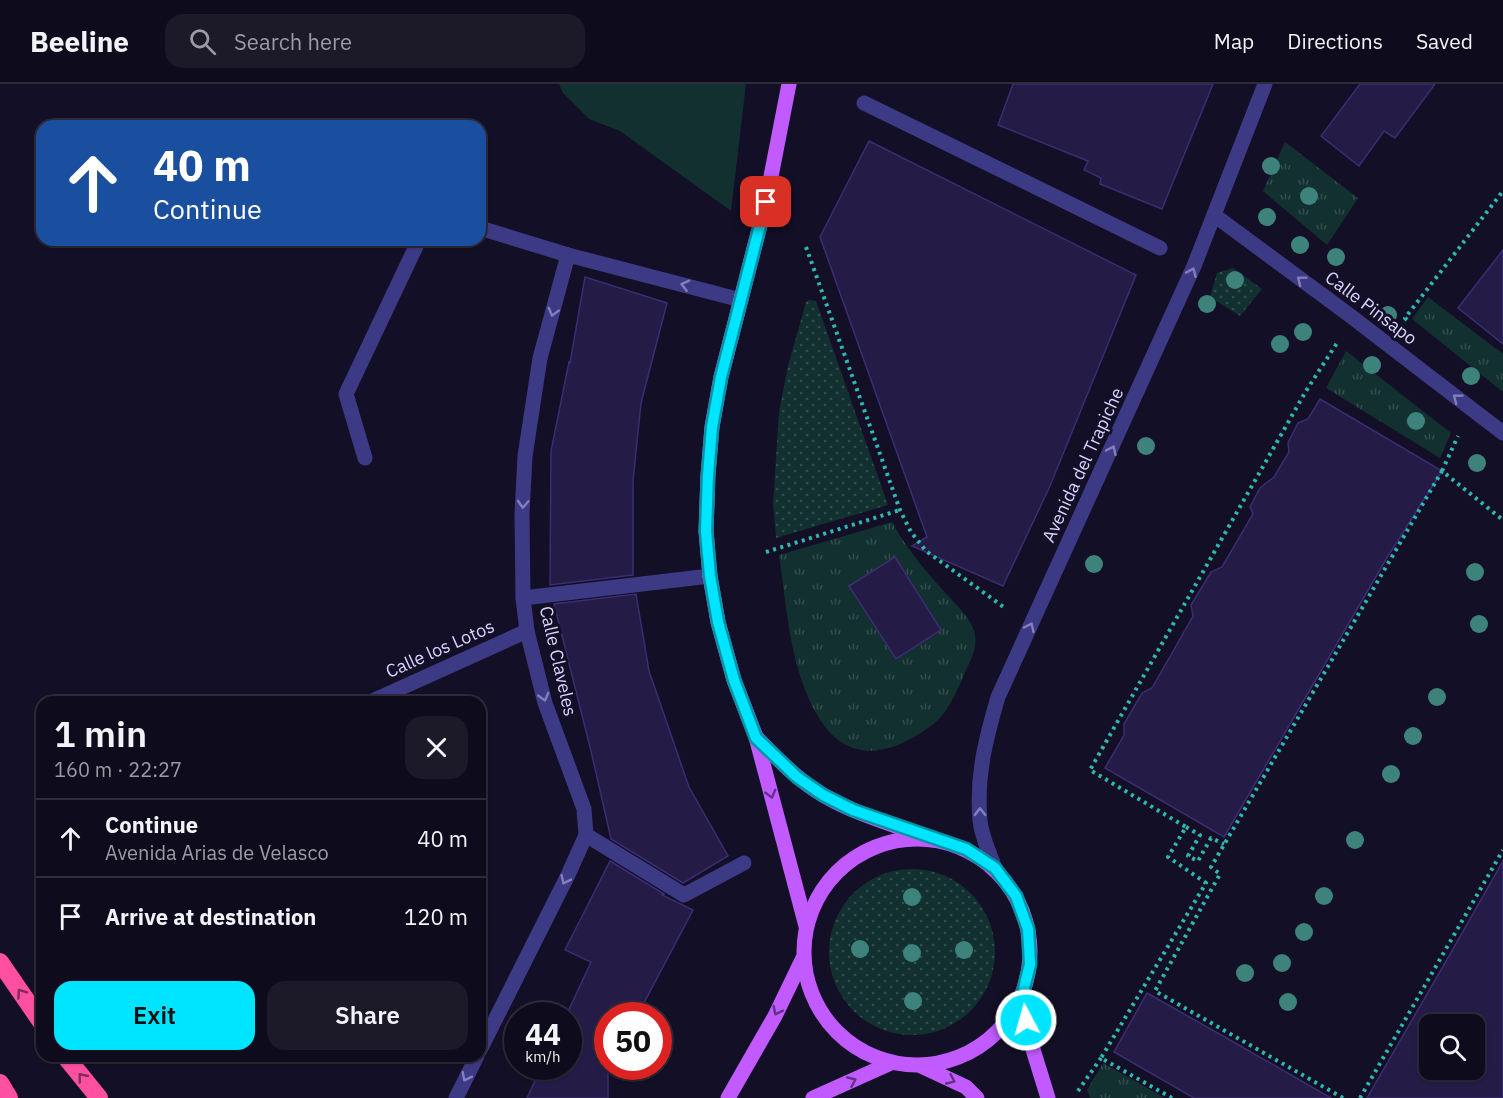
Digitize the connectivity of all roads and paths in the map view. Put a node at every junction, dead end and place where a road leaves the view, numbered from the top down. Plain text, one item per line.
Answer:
1 (789, 84) edge
2 (1265, 84) edge
3 (864, 103) dead end
4 (1503, 191) edge
5 (1214, 215) junction
6 (486, 230) edge
7 (416, 246) edge
8 (806, 247) dead end
9 (1160, 248) dead end
10 (568, 255) junction
11 (741, 300) junction
12 (1414, 326) dead end
13 (1341, 337) dead end
14 (1462, 428) dead end
15 (1503, 433) edge
16 (365, 458) dead end
17 (1442, 471) junction
18 (900, 510) junction
19 (1503, 520) edge
20 (766, 552) dead end
21 (710, 576) junction
22 (524, 598) junction
23 (1005, 608) dead end
24 (527, 631) junction
25 (383, 696) edge
26 (756, 738) junction
27 (1186, 827) junction
28 (586, 835) junction
29 (933, 839) junction
30 (1224, 844) junction
31 (1503, 850) edge
32 (744, 863) dead end
33 (995, 868) junction
34 (806, 926) junction
35 (803, 958) junction
36 (0, 962) edge
37 (1022, 997) junction
38 (36, 1014) edge
39 (486, 1038) edge
40 (1101, 1058) junction
41 (70, 1062) edge
42 (474, 1062) edge
43 (891, 1063) junction
44 (921, 1066) junction
45 (0, 1083) edge
46 (1076, 1093) dead end
47 (9, 1098) edge
48 (99, 1098) edge
49 (456, 1098) edge
50 (728, 1098) edge
51 (813, 1098) edge
52 (977, 1098) edge
53 (1048, 1098) edge
54 (1172, 1098) edge
55 (1343, 1098) edge
56 (1360, 1098) edge

1 - 11 main road
2 - 5 street, Avenida del Trapiche
3 - 9 street
4 - 12 path
15 -> 5 street, Calle Pinsapo
33 -> 5 street, Avenida del Trapiche
6 - 10 street
7 - 16 street
8 - 18 path
11 -> 10 street
10 -> 22 street, Calle Claveles
11 - 21 main road
13 - 27 path
14 - 17 path
17 - 19 path
17 - 30 path
18 - 20 path
18 - 23 path
21 - 22 street
21 - 26 main road
22 - 24 street, Calle Claveles
24 - 25 street, Calle los Lotos
24 -> 28 street, Calle Claveles
26 - 29 main road
26 -> 34 main road
27 - 30 path
27 - 40 path
28 - 32 street
28 -> 39 street
29 - 33 main road
29 - 34 main road
30 - 55 path
31 - 56 path
33 - 37 main road
34 - 35 main road
35 - 43 main road
35 -> 50 main road
38 -> 36 highway
37 - 44 main road
37 - 53 main road
40 - 46 path
40 - 54 path
48 -> 41 highway
42 -> 49 street
43 - 44 main road
51 -> 43 main road
44 -> 52 main road
45 - 47 highway

